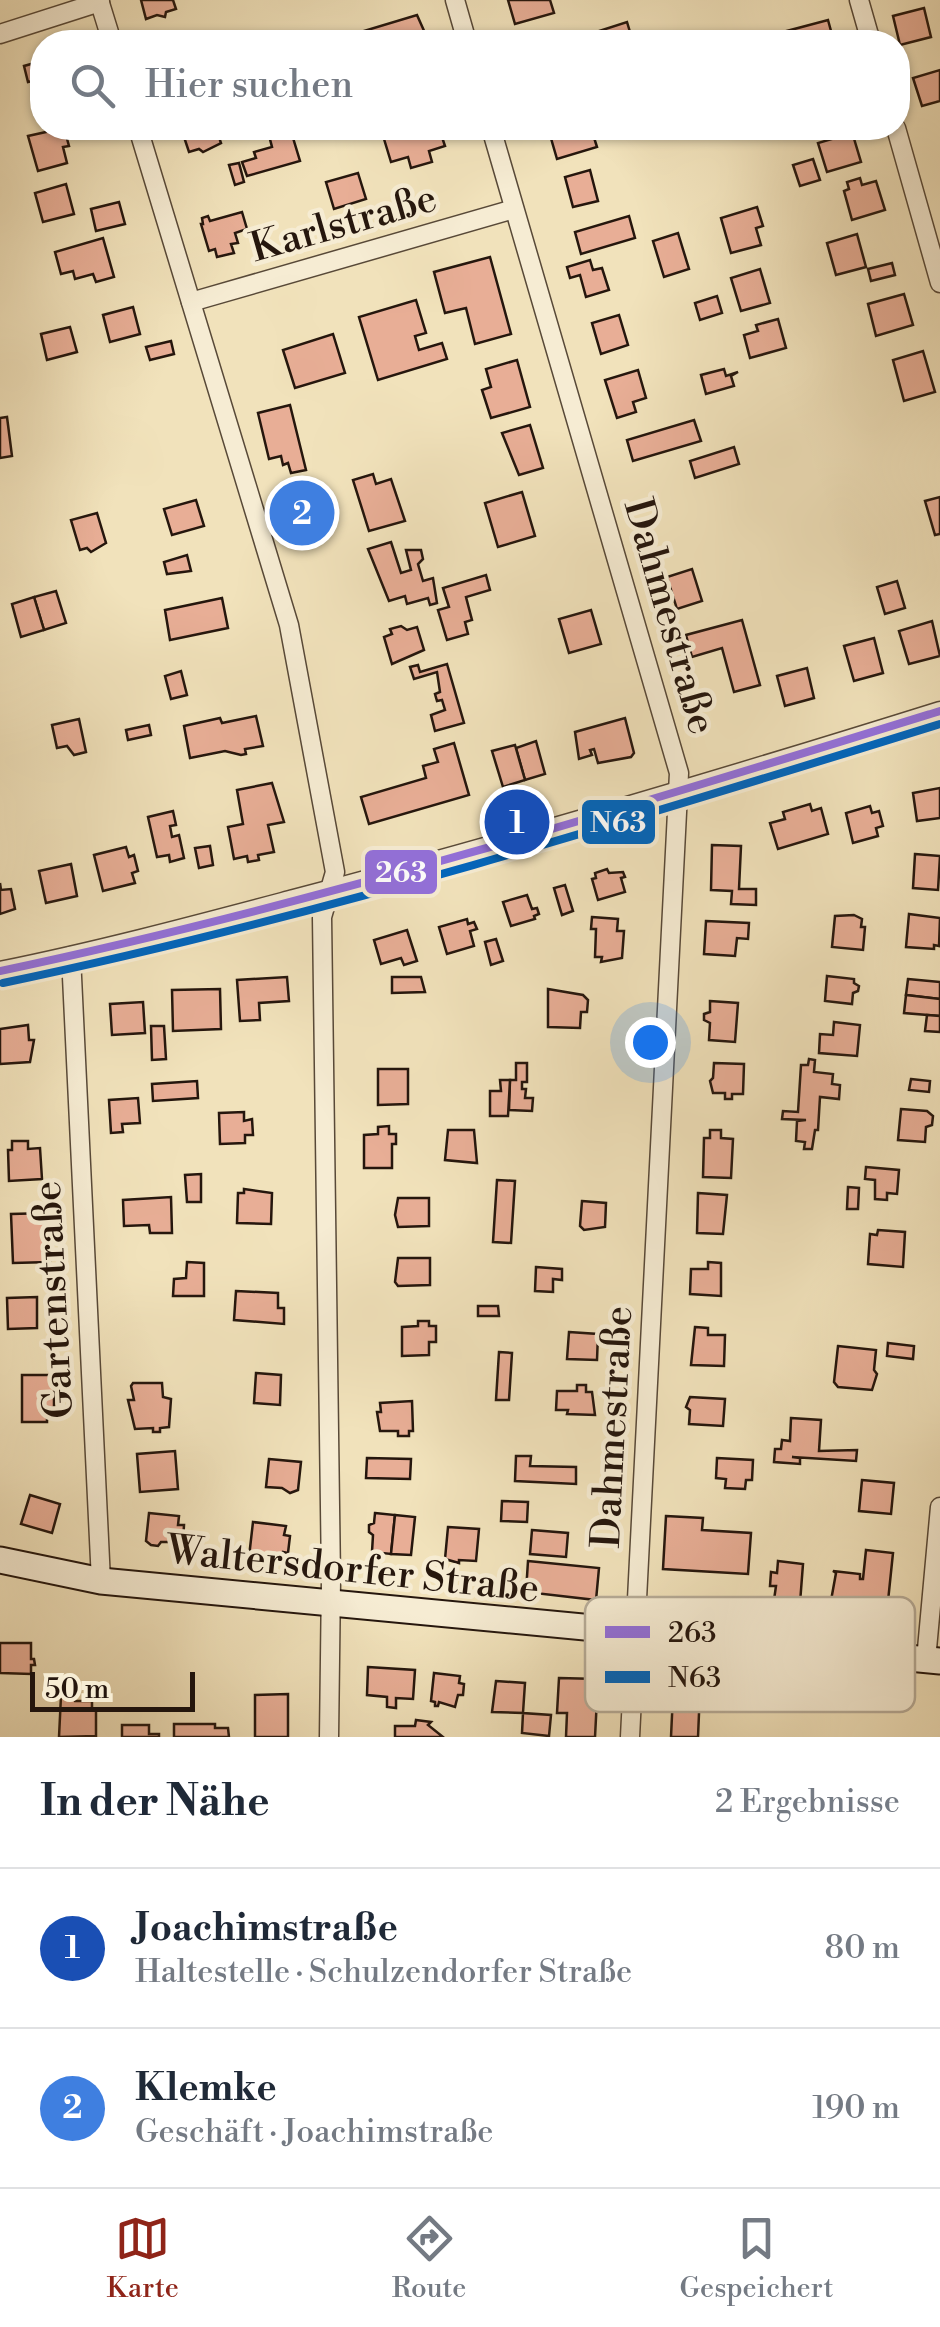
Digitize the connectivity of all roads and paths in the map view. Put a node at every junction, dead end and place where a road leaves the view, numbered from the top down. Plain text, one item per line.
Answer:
1 (455, 0) edge
2 (859, 0) edge
3 (100, 1) edge
4 (108, 30) edge
5 (464, 30) edge
6 (868, 30) edge
7 (0, 34) edge
8 (142, 140) edge
9 (494, 140) edge
10 (899, 140) edge
11 (514, 209) junction
12 (940, 282) edge
13 (192, 302) junction
14 (940, 711) edge
15 (679, 793) junction
16 (330, 890) junction
17 (71, 956) junction
18 (0, 971) edge
19 (940, 1507) edge
20 (0, 1560) edge
21 (101, 1581) junction
22 (638, 1597) edge
23 (330, 1604) junction
24 (585, 1629) edge
25 (933, 1660) edge
26 (631, 1712) edge
27 (329, 1737) edge
28 (630, 1737) edge

1 - 5 street
2 - 6 street
3 - 4 street
3 - 7 street
8 - 13 street
9 - 11 street, Dahmestraße
10 - 12 street
11 - 13 street, Karlstraße
11 - 15 street, Dahmestraße
13 - 16 street
14 - 15 street
15 - 16 street
15 - 22 street, Dahmestraße
16 - 17 street
16 - 23 street
17 - 18 street
17 - 21 street, Gartenstraße
19 - 25 street
20 - 21 street, Waltersdorfer Straße
21 - 23 street, Waltersdorfer Straße
23 - 24 street, Waltersdorfer Straße
23 - 27 street
26 - 28 street, Dahmestraße

